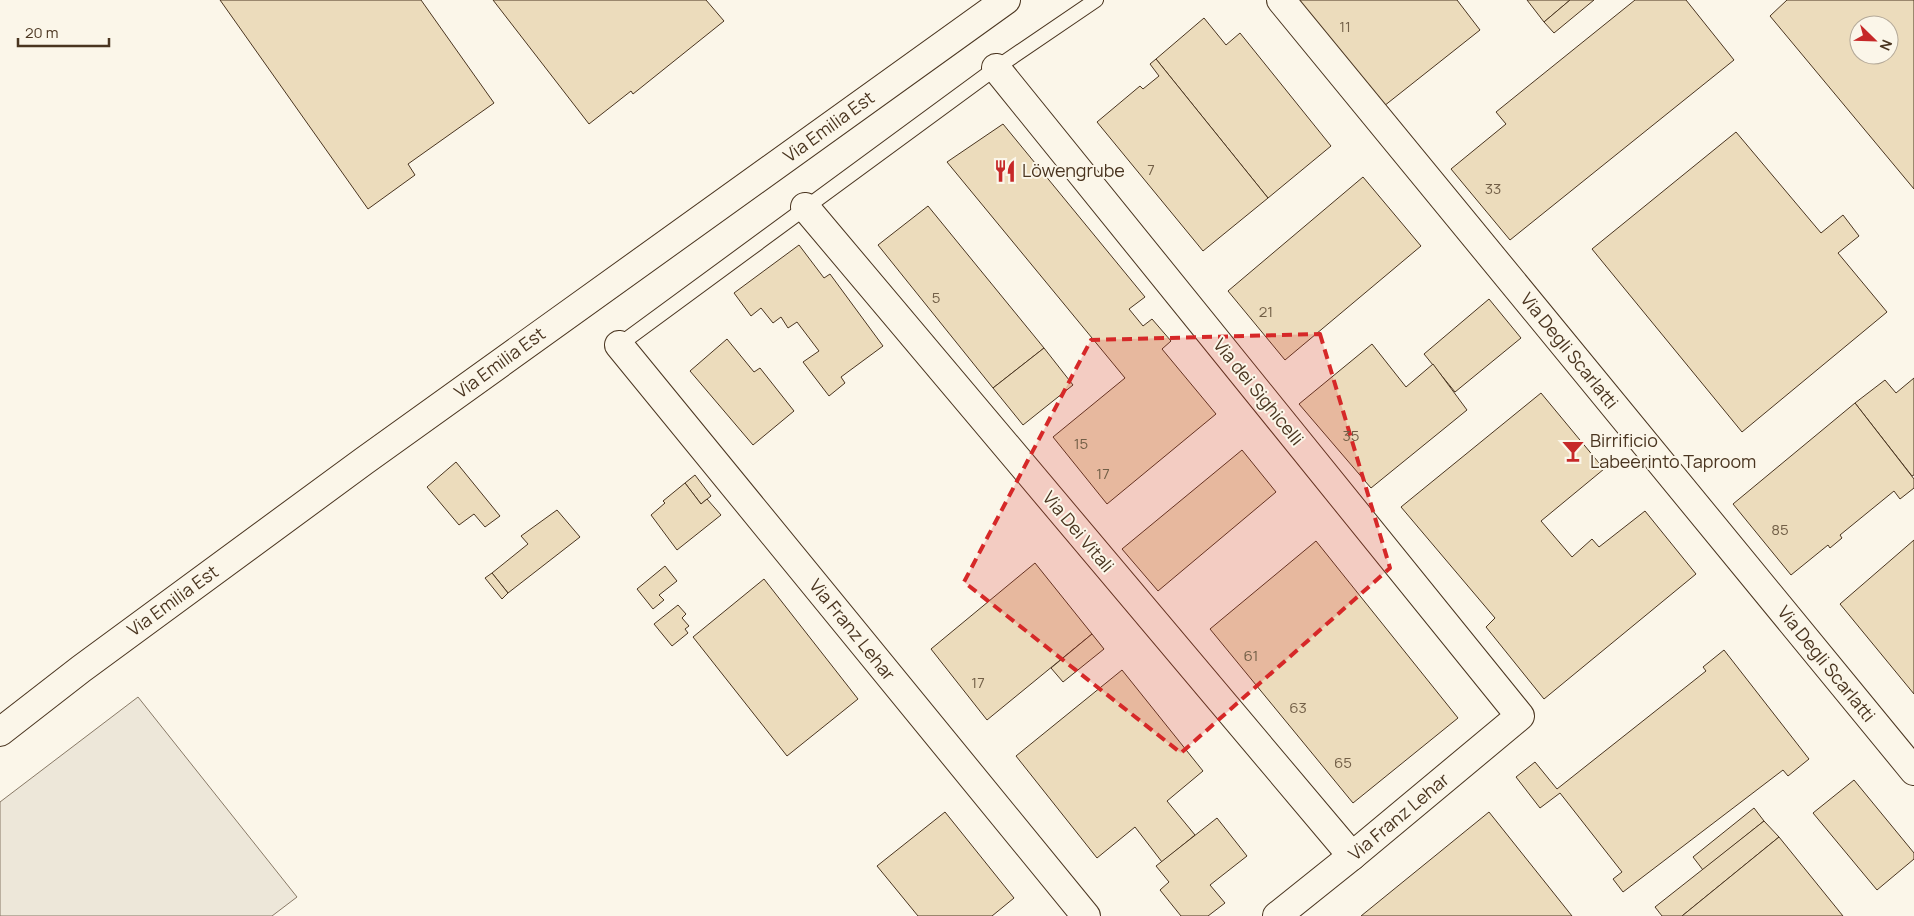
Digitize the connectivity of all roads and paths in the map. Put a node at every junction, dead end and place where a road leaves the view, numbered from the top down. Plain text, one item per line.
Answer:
1 (1006, 0) edge
2 (1096, 0) edge
3 (1281, 0) edge
4 (996, 68) junction
5 (805, 208) junction
6 (619, 345) joint
7 (1520, 716) joint
8 (0, 732) edge
9 (1914, 771) edge
10 (1352, 856) junction
11 (1086, 916) edge
12 (1277, 916) edge

1 - 8 street, Via Emilia Est
2 - 4 lane
3 - 9 street, Via Degli Scarlatti
4 - 5 lane
4 - 7 street, Via dei Sighicelli
5 - 6 lane
5 - 10 street, Via Dei Vitali
6 - 11 street, Via Franz Lehar
7 - 10 street, Via Franz Lehar
10 - 12 street, Via Franz Lehar

